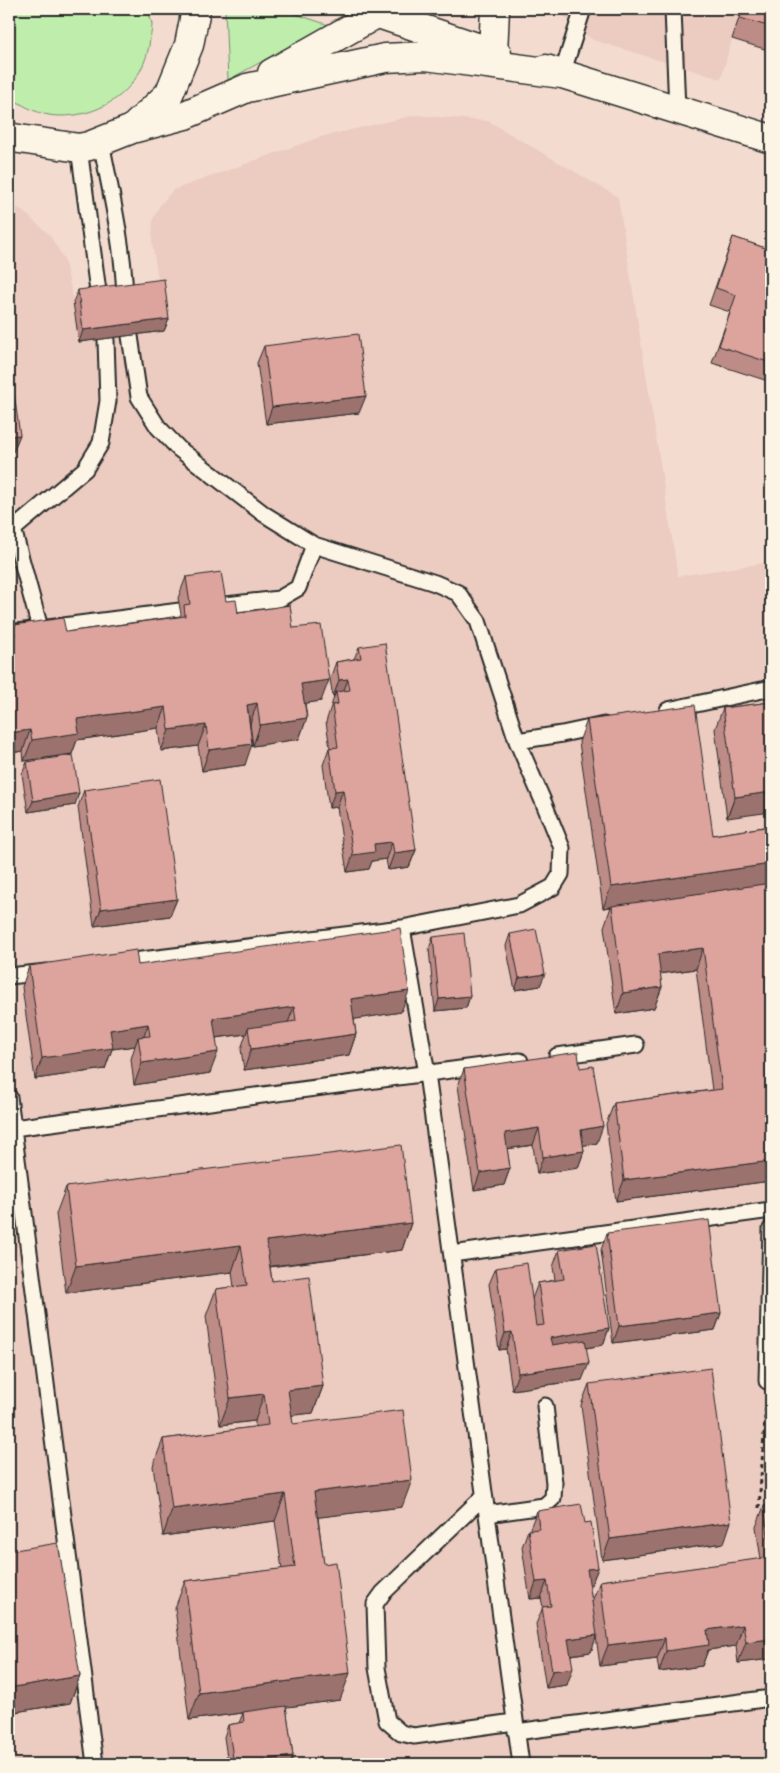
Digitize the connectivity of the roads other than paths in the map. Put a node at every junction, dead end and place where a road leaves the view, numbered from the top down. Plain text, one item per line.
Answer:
1 (196, 9) edge
2 (495, 9) edge
3 (583, 9) edge
4 (673, 9) edge
5 (374, 10) edge
6 (493, 53) junction
7 (562, 74) junction
8 (247, 88) junction
9 (677, 110) junction
10 (132, 129) junction
11 (9, 136) edge
12 (771, 139) edge
13 (90, 145) junction
14 (125, 296) edge
15 (100, 299) edge
16 (130, 336) edge
17 (106, 340) edge
18 (11, 531) edge
19 (314, 545) junction
20 (215, 607) edge
21 (180, 611) dead end
22 (40, 628) junction
23 (9, 633) edge
24 (771, 688) edge
25 (659, 712) edge
26 (620, 721) edge
27 (517, 741) junction
28 (402, 928) junction
29 (106, 964) edge
30 (58, 970) edge
31 (9, 976) edge
32 (636, 1045) dead end
33 (427, 1074) junction
34 (9, 1097) edge
35 (13, 1128) junction
36 (771, 1210) edge
37 (771, 1229) edge
38 (452, 1254) junction
39 (767, 1381) road end
40 (545, 1406) dead end
41 (484, 1496) junction
42 (487, 1514) junction
43 (771, 1698) edge
44 (515, 1727) junction
45 (95, 1764) edge
46 (521, 1764) edge

1 - 10 main road
2 - 6 main road
3 - 7 lane
4 - 9 lane
5 - 6 main road
5 - 8 main road
6 - 7 main road
7 - 8 main road
7 - 9 main road
8 - 10 main road
9 - 12 main road
10 - 13 main road
11 - 13 main road
13 - 14 lane
13 - 15 lane
16 - 19 lane
17 - 18 lane
18 - 22 lane
19 - 20 lane
19 - 27 lane
21 - 22 lane
22 - 23 lane
24 - 25 lane
26 - 27 lane
27 - 28 lane
28 - 29 lane
28 - 33 lane
30 - 31 lane
32 - 33 lane
33 - 35 lane
33 - 38 lane
34 - 35 lane
35 - 45 lane
36 - 38 lane
37 - 39 lane
38 - 41 lane
40 - 42 lane
41 - 42 lane
41 - 44 lane
42 - 44 lane
43 - 44 lane
44 - 46 lane

